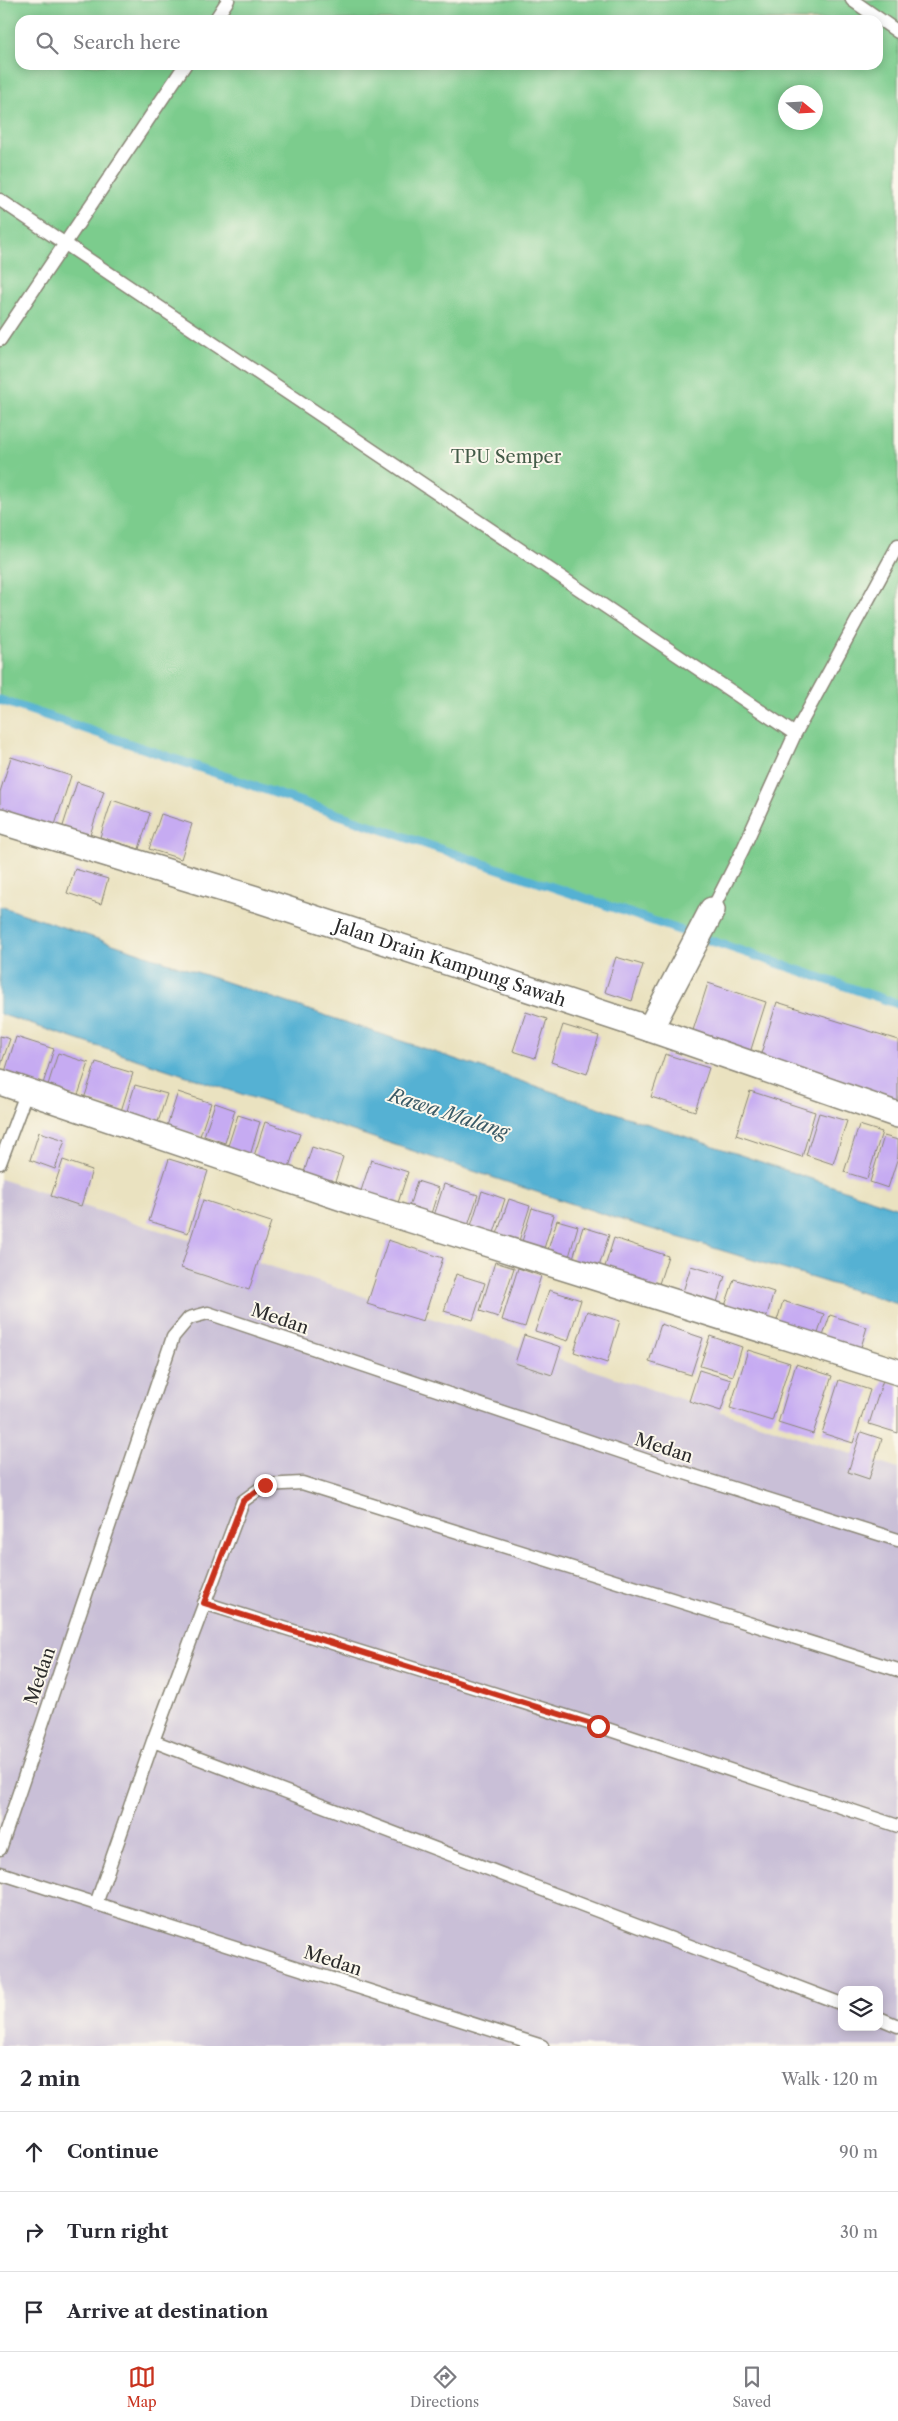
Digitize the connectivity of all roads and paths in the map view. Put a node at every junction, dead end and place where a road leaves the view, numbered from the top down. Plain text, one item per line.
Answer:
1 (228, 0) edge
2 (852, 0) edge
3 (218, 15) edge
4 (874, 15) edge
5 (883, 22) edge
6 (898, 32) edge
7 (182, 70) edge
8 (0, 200) edge
9 (66, 245) junction
10 (0, 340) edge
11 (898, 545) edge
12 (796, 734) junction
13 (0, 821) edge
14 (712, 910) joint
15 (650, 1029) junction
16 (0, 1082) edge
17 (27, 1091) junction
18 (898, 1115) edge
19 (0, 1163) edge
20 (898, 1372) edge
21 (898, 1540) edge
22 (204, 1603) junction
23 (898, 1670) edge
24 (153, 1741) junction
25 (898, 1826) edge
26 (0, 1849) edge
27 (0, 1873) edge
28 (96, 1904) junction
29 (838, 2002) edge
30 (883, 2020) edge
31 (898, 2026) edge
32 (542, 2046) edge

1 - 3 lane
2 - 4 lane
5 - 6 lane
7 - 9 lane
8 - 9 lane
9 - 10 lane
9 - 12 lane
11 - 12 lane
12 - 14 lane
13 - 15 street, Jalan Drain Kampung Sawah
14 - 15 street
15 - 18 street, Jalan Drain Kampung Sawah
16 - 17 street
17 - 19 lane
17 - 20 street
21 - 26 lane, Medan
22 - 23 lane
22 - 24 lane
22 - 25 lane
24 - 28 lane
24 - 29 lane
27 - 28 lane, Medan
28 - 32 lane, Medan
30 - 31 lane

